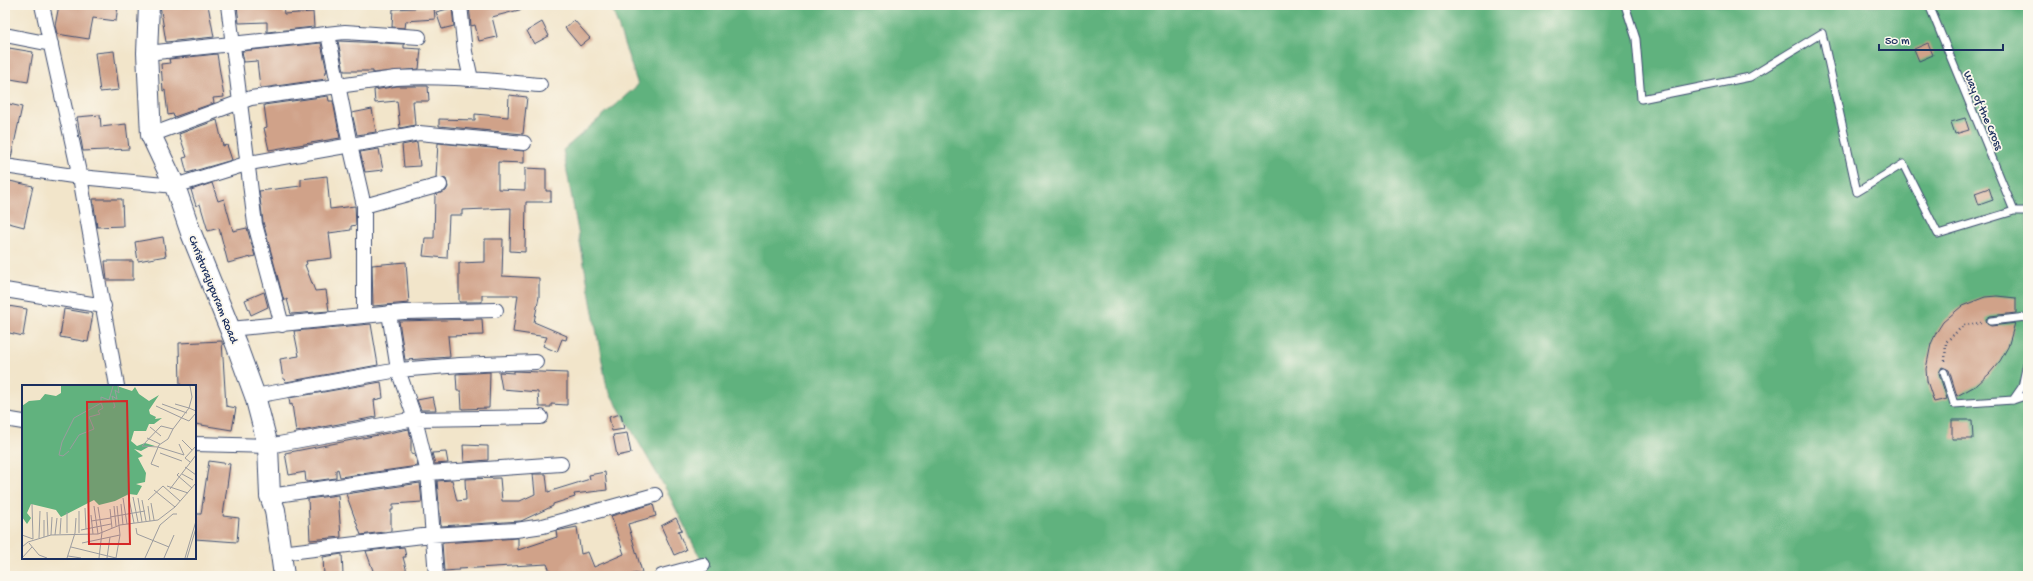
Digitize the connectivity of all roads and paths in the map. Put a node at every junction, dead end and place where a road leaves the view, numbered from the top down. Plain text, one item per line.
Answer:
1 (42, 5) edge
2 (149, 5) edge
3 (228, 5) edge
4 (460, 5) edge
5 (1625, 5) edge
6 (1929, 5) edge
7 (328, 34) junction
8 (5, 35) edge
9 (419, 37) dead end
10 (51, 44) junction
11 (232, 44) junction
12 (147, 54) junction
13 (471, 79) junction
14 (540, 85) dead end
15 (339, 86) junction
16 (241, 102) junction
17 (151, 135) junction
18 (524, 143) dead end
19 (350, 145) junction
20 (249, 163) junction
21 (5, 166) edge
22 (80, 177) junction
23 (175, 186) junction
24 (440, 186) dead end
25 (364, 206) junction
26 (2014, 211) junction
27 (2028, 211) edge
28 (5, 290) edge
29 (104, 306) junction
30 (496, 310) dead end
31 (389, 313) junction
32 (364, 316) junction
33 (1991, 321) joint
34 (2028, 321) edge
35 (282, 325) junction
36 (230, 329) junction
37 (2028, 359) edge
38 (536, 362) dead end
39 (2028, 367) edge
40 (398, 370) junction
41 (1944, 372) joint
42 (117, 385) edge
43 (2028, 395) edge
44 (255, 396) junction
45 (2013, 400) junction
46 (541, 417) dead end
47 (5, 419) edge
48 (415, 420) junction
49 (22, 422) edge
50 (196, 444) edge
51 (268, 446) junction
52 (561, 464) dead end
53 (428, 473) junction
54 (654, 495) dead end
55 (270, 496) junction
56 (431, 535) junction
57 (281, 553) junction
58 (703, 565) dead end
59 (284, 576) edge
60 (436, 576) edge
61 (662, 576) edge

1 - 10 street
2 - 12 street, Christurajupuram Road
3 - 11 street
4 - 13 street
5 - 26 lane
6 - 26 lane, Way of the Cross
7 - 9 street
7 - 11 street
7 - 15 street
8 - 10 street
10 - 22 street
11 - 12 street
11 - 16 street
12 - 17 street, Christurajupuram Road
13 - 14 street
13 - 15 street
15 - 16 street
15 - 19 street
16 - 17 street
16 - 20 street
17 - 23 street, Christurajupuram Road
18 - 19 street
19 - 20 street
19 - 25 street
20 - 23 street
20 - 35 street
21 - 22 street
22 - 23 street
22 - 29 street
23 - 36 street, Christurajupuram Road
24 - 25 street
25 - 32 street
26 - 27 lane
28 - 29 street
29 - 42 street
30 - 31 street
31 - 32 street
31 - 40 street
32 - 35 street
33 - 34 lane
33 - 41 path
35 - 36 street
36 - 44 street, Christurajupuram Road
37 - 39 lane
38 - 40 street
39 - 45 lane
40 - 44 street
40 - 48 street
41 - 45 lane
43 - 45 lane
44 - 51 street, Christurajupuram Road
46 - 48 street
47 - 49 street
48 - 51 street
48 - 53 street
50 - 51 street
51 - 55 street, Christurajupuram Road
52 - 53 street
53 - 55 street
53 - 56 street
54 - 56 street
55 - 57 street, Christurajupuram Road
56 - 57 street
56 - 60 street
57 - 59 street, Christurajupuram Road
58 - 61 street

